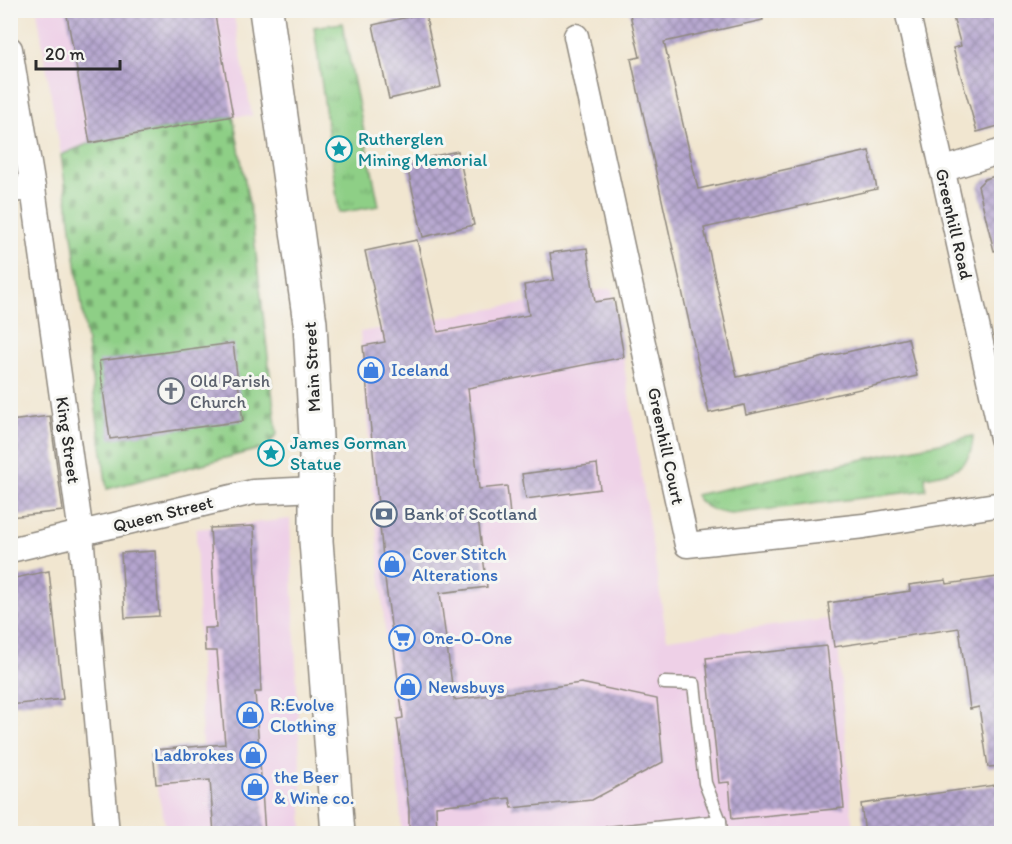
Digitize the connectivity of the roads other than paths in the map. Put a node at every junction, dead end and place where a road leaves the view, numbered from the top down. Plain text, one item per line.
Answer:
1 (266, 10) edge
2 (908, 10) edge
3 (576, 36) dead end
4 (10, 49) edge
5 (1002, 151) edge
6 (942, 170) junction
7 (22, 189) edge
8 (1002, 438) edge
9 (316, 489) junction
10 (1002, 504) edge
11 (81, 534) junction
12 (10, 549) edge
13 (664, 683) dead end
14 (721, 827) edge
15 (107, 834) edge
16 (338, 834) edge
17 (599, 834) edge

1 - 9 main road, Main Street
2 - 6 street, Greenhill Road
3 - 10 street, Greenhill Court
4 - 7 street, King Street
5 - 6 street
6 - 8 street, Greenhill Road
7 - 11 street, King Street
9 - 11 street, Queen Street
9 - 16 main road, Main Street
11 - 12 street, Queen Street
11 - 15 street, King Street
13 - 14 lane
14 - 17 lane

